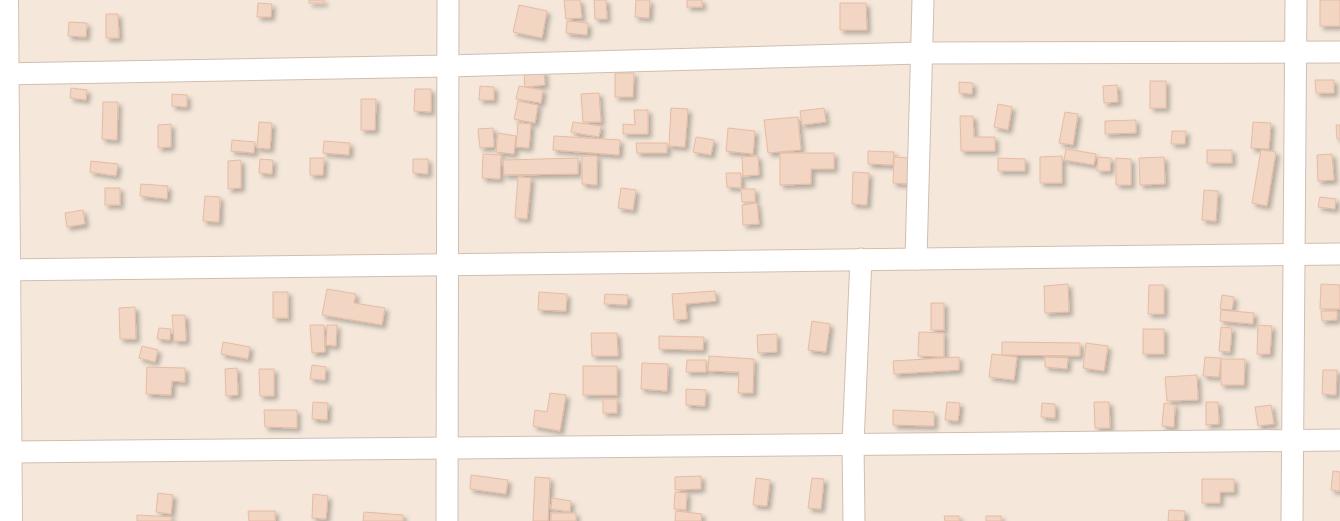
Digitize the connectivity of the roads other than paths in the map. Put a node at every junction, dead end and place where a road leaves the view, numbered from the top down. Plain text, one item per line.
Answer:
1 (7, 0) edge
2 (448, 0) edge
3 (923, 0) edge
4 (1296, 0) edge
5 (1340, 52) edge
6 (1295, 53) junction
7 (921, 54) junction
8 (448, 66) junction
9 (4, 74) edge
10 (1340, 254) edge
11 (1294, 255) junction
12 (861, 259) junction
13 (916, 259) junction
14 (448, 264) junction
15 (4, 270) edge
16 (1292, 440) junction
17 (1340, 440) edge
18 (853, 444) junction
19 (447, 448) junction
20 (10, 452) junction
21 (11, 521) edge
22 (447, 521) edge
23 (854, 521) edge
24 (1292, 521) edge

1 - 9 main road
2 - 8 street
3 - 7 street
4 - 6 street
5 - 6 street
6 - 7 street
6 - 11 street
7 - 8 street
7 - 13 street
8 - 9 street
8 - 14 street
9 - 15 main road
10 - 11 street
11 - 13 street
11 - 16 street
12 - 13 street
12 - 14 street
12 - 18 street
14 - 15 street
14 - 19 street
15 - 20 main road
16 - 17 street
16 - 18 street
16 - 24 street
18 - 19 street
18 - 23 street
19 - 20 street
19 - 22 street
20 - 21 main road

